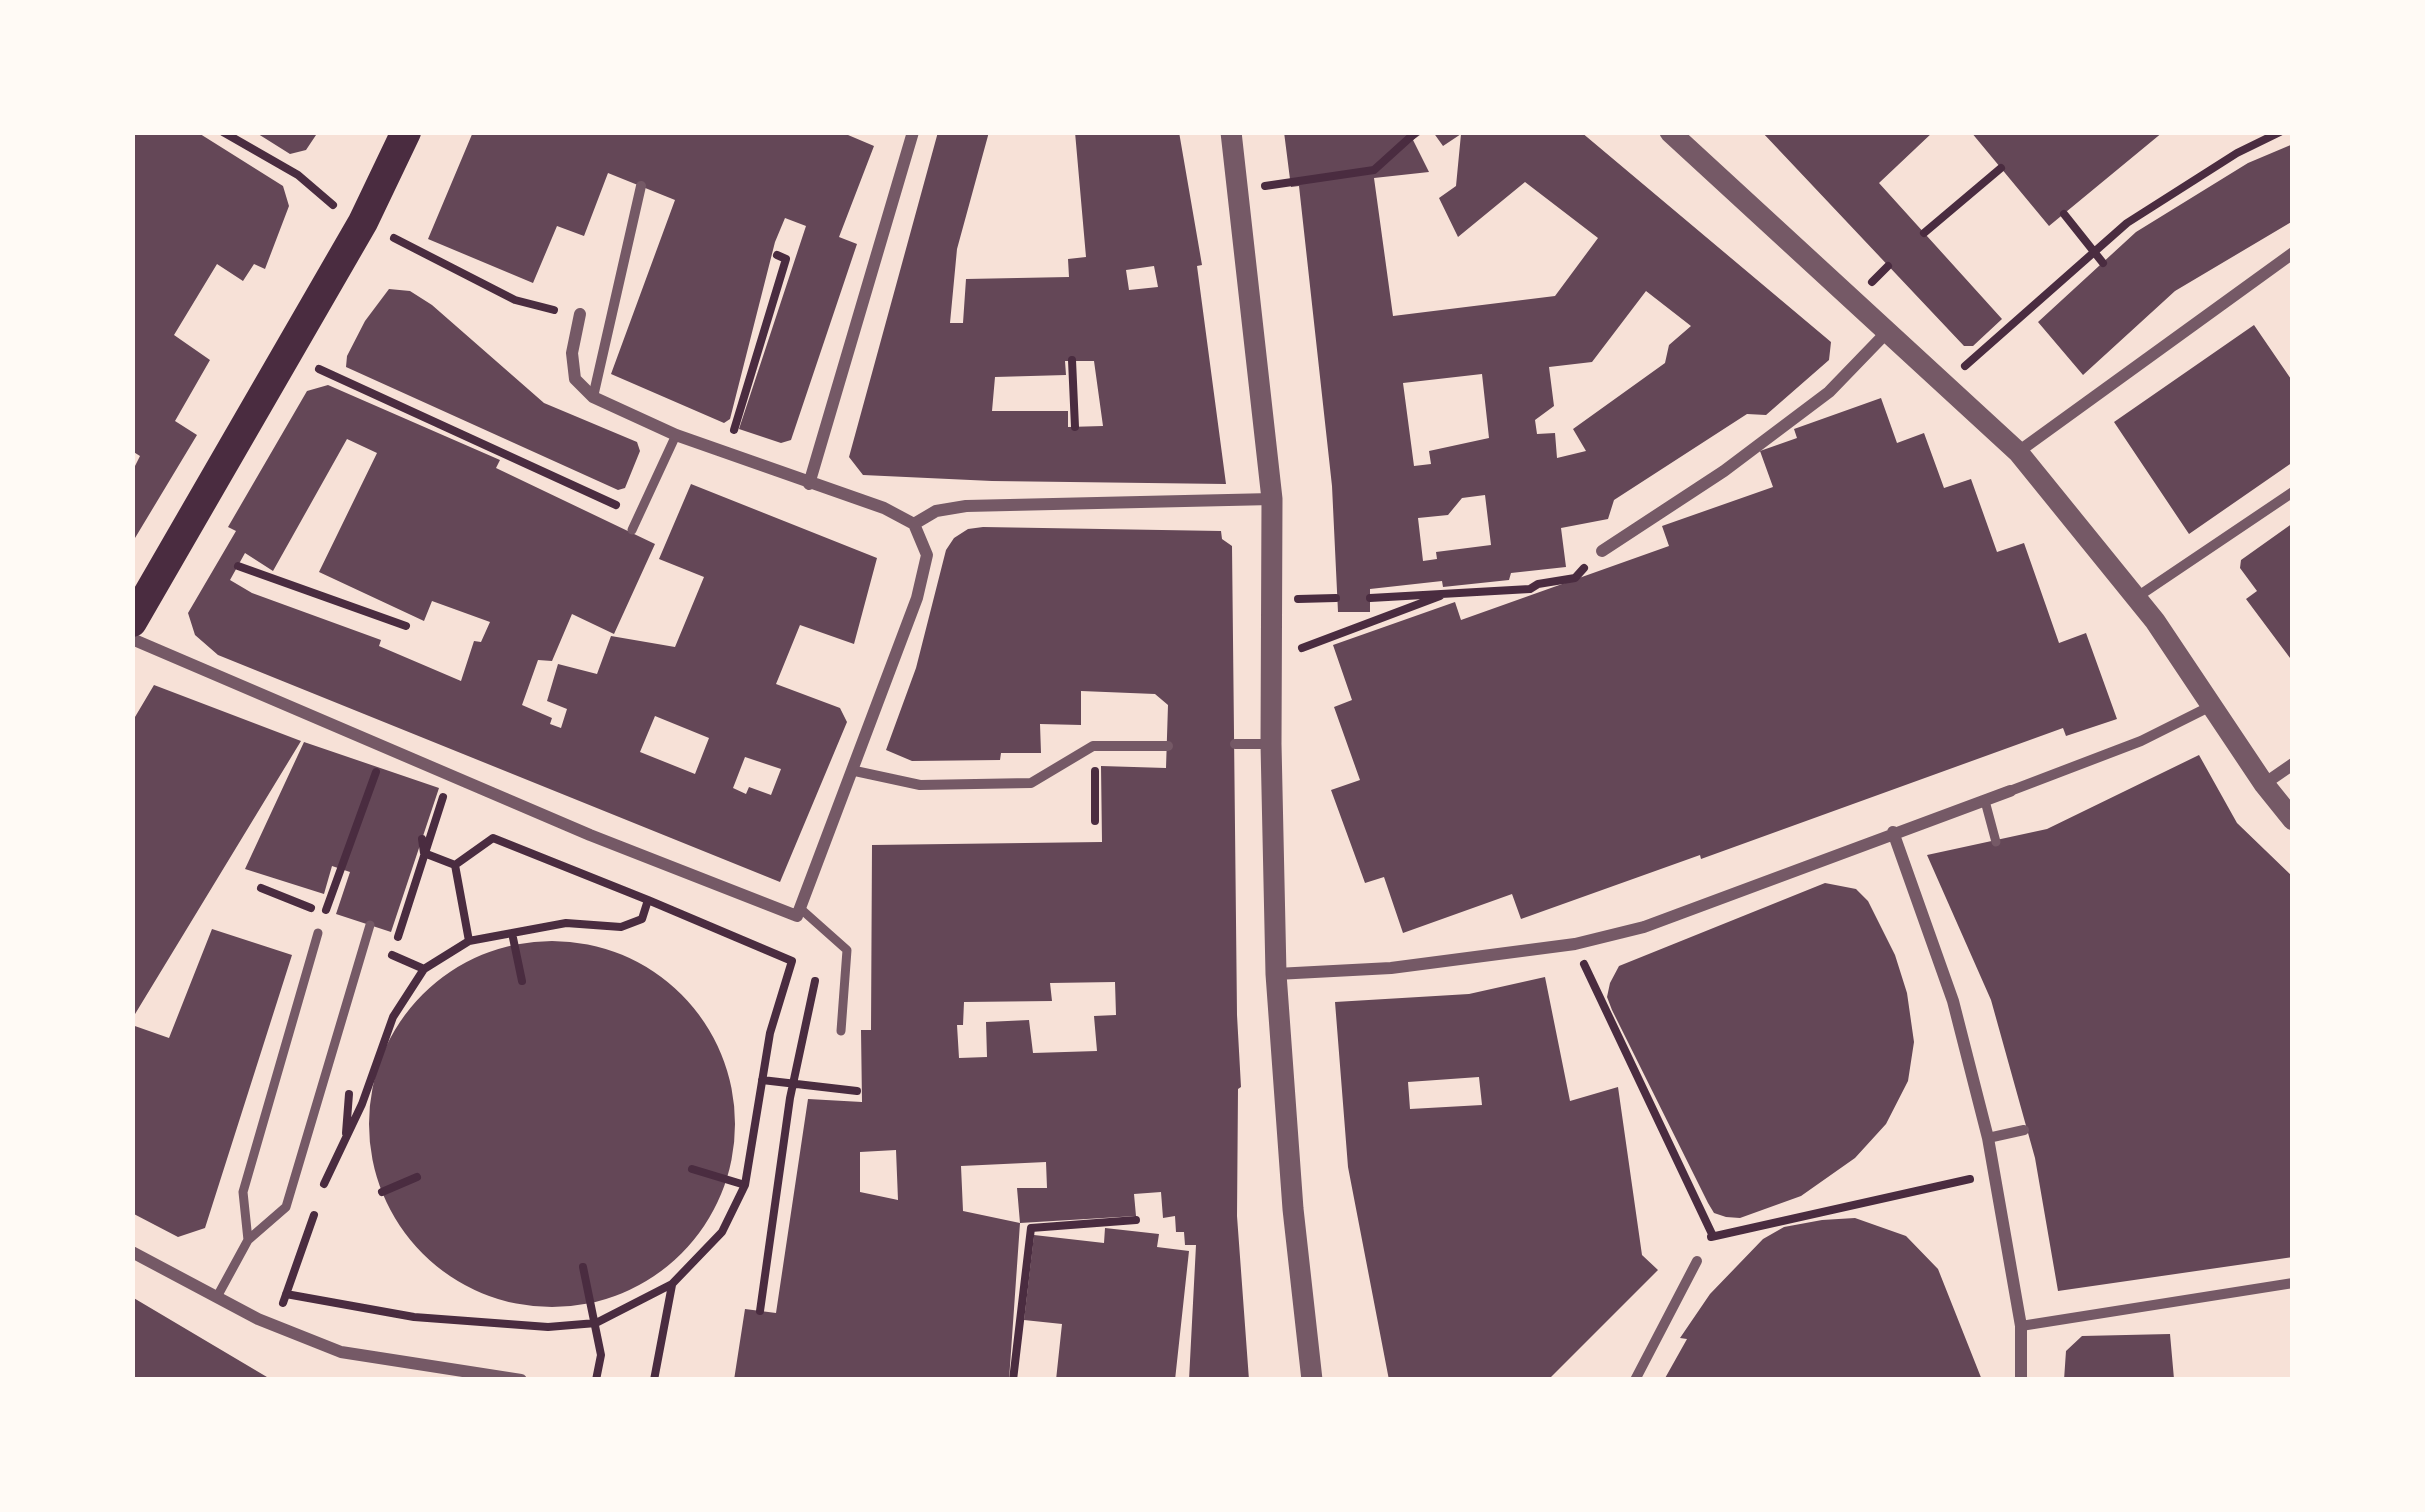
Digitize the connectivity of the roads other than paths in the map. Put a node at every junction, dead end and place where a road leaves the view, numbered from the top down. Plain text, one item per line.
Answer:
1 (406, 132) edge
2 (914, 132) edge
3 (1231, 132) edge
4 (1670, 132) edge
5 (641, 186) dead end
6 (2293, 253) edge
7 (580, 314) road end
8 (1887, 332) junction
9 (593, 397) junction
10 (676, 435) junction
11 (2018, 452) junction
12 (808, 484) junction
13 (2293, 492) edge
14 (1272, 499) junction
15 (914, 524) junction
16 (632, 530) dead end
17 (1602, 551) road end
18 (2137, 597) junction
19 (132, 622) edge
20 (132, 639) edge
21 (2212, 705) junction
22 (1235, 744) dead end
23 (1271, 744) junction
24 (1168, 746) dead end
25 (2293, 764) edge
26 (855, 771) junction
27 (2264, 784) junction
28 (2010, 791) joint
29 (1985, 801) junction
30 (2293, 820) edge
31 (1892, 832) junction
32 (1996, 842) dead end
33 (802, 910) junction
34 (370, 926) dead end
35 (318, 933) road end
36 (1276, 974) junction
37 (841, 1031) dead end
38 (2024, 1130) dead end
39 (1988, 1138) junction
40 (248, 1240) junction
41 (132, 1252) edge
42 (1696, 1261) dead end
43 (2293, 1283) edge
44 (218, 1295) junction
45 (2021, 1326) junction
46 (520, 1380) edge
47 (1312, 1380) edge
48 (1635, 1380) edge
49 (2021, 1380) edge

1 - 19 main road
2 - 12 street
3 - 14 street
4 - 8 street
5 - 9 street
6 - 11 street
7 - 9 street
8 - 11 street
8 - 17 street
9 - 10 street
10 - 12 street
10 - 16 lane
11 - 18 street
12 - 15 street
13 - 18 street
14 - 15 street
14 - 23 street
15 - 26 street
18 - 21 street
20 - 33 street
21 - 27 street
21 - 28 street
22 - 23 street
23 - 36 street
24 - 26 street
25 - 27 street
26 - 33 street
27 - 30 street
28 - 29 street
29 - 31 street
29 - 32 lane
31 - 36 street
31 - 39 street
33 - 37 lane
34 - 40 lane
35 - 40 lane
36 - 47 street
38 - 39 street
39 - 45 street
40 - 44 lane
41 - 44 street
42 - 48 street
43 - 45 street
44 - 46 street
45 - 49 street

